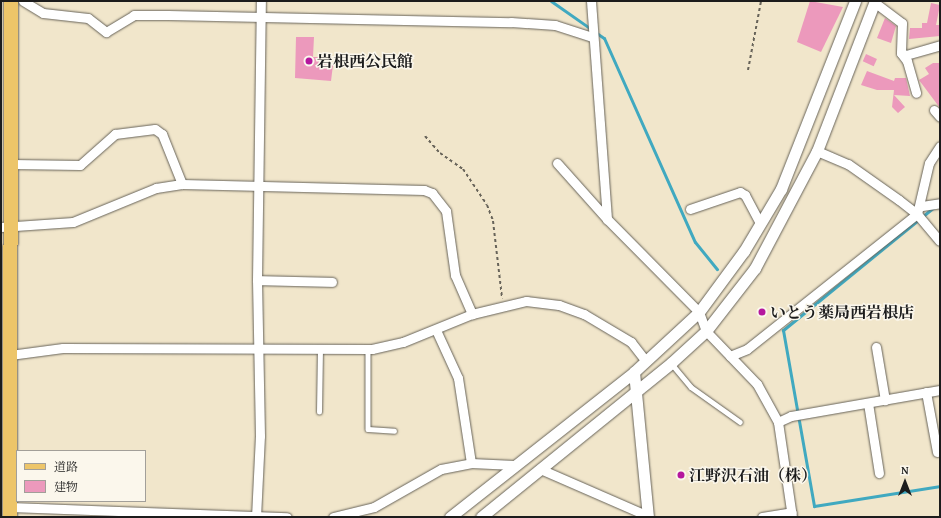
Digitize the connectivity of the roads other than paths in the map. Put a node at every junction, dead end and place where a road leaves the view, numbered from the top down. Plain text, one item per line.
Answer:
1 (11, 1) edge
2 (23, 1) edge
3 (261, 1) edge
4 (590, 1) edge
5 (855, 1) edge
6 (874, 2) edge
7 (261, 19) junction
8 (592, 37) junction
9 (940, 45) edge
10 (901, 53) junction
11 (916, 93) dead end
12 (940, 146) edge
13 (817, 151) junction
14 (557, 162) dead end
15 (12, 164) junction
16 (259, 183) junction
17 (182, 184) junction
18 (940, 204) edge
19 (690, 209) dead end
20 (919, 210) junction
21 (607, 219) junction
22 (760, 223) junction
23 (6, 228) edge
24 (940, 241) edge
25 (257, 280) junction
26 (332, 282) dead end
27 (699, 312) junction
28 (472, 314) junction
29 (436, 330) junction
30 (706, 331) junction
31 (876, 348) dead end
32 (258, 349) junction
33 (368, 349) junction
34 (320, 350) junction
35 (10, 355) junction
36 (730, 356) junction
37 (646, 361) junction
38 (671, 363) junction
39 (634, 372) junction
40 (940, 390) edge
41 (926, 392) junction
42 (634, 394) junction
43 (885, 400) junction
44 (868, 403) junction
45 (319, 412) dead end
46 (740, 422) dead end
47 (778, 422) junction
48 (394, 431) dead end
49 (938, 452) dead end
50 (471, 463) junction
51 (514, 465) junction
52 (540, 469) junction
53 (879, 473) dead end
54 (10, 512) edge
55 (792, 514) edge
56 (256, 515) edge
57 (287, 517) edge
58 (333, 517) edge
59 (450, 517) edge
60 (481, 517) edge
61 (648, 517) edge
62 (762, 517) edge

1 - 15 main road
2 - 7 street
3 - 7 street
4 - 8 street
5 - 22 street
6 - 10 street
6 - 13 street
7 - 8 street
7 - 16 street
8 - 21 street
9 - 10 street
10 - 11 street
12 - 20 street
13 - 20 street
13 - 30 street
14 - 21 street
15 - 17 street
15 - 23 main road
16 - 17 street
16 - 25 street
16 - 28 street
17 - 23 street
18 - 20 street
19 - 22 street
20 - 24 street
20 - 36 street
21 - 27 street
22 - 27 street
23 - 35 main road
25 - 26 street
25 - 32 street
27 - 30 street
27 - 37 street
28 - 29 street
28 - 37 street
29 - 33 street
29 - 50 street
30 - 36 street
30 - 38 street
31 - 43 street
32 - 34 street
32 - 35 street
32 - 56 street
33 - 34 street
33 - 48 lane
34 - 45 lane
35 - 54 main road
36 - 47 street
37 - 39 street
38 - 42 street
38 - 46 lane
39 - 42 street
39 - 51 street
40 - 41 street
41 - 43 street
41 - 49 street
42 - 52 street
42 - 61 street
43 - 44 street
44 - 47 street
44 - 53 street
47 - 55 street
50 - 51 street
50 - 58 street
51 - 59 street
52 - 60 street
52 - 61 street
54 - 56 street
55 - 62 street
56 - 57 street

